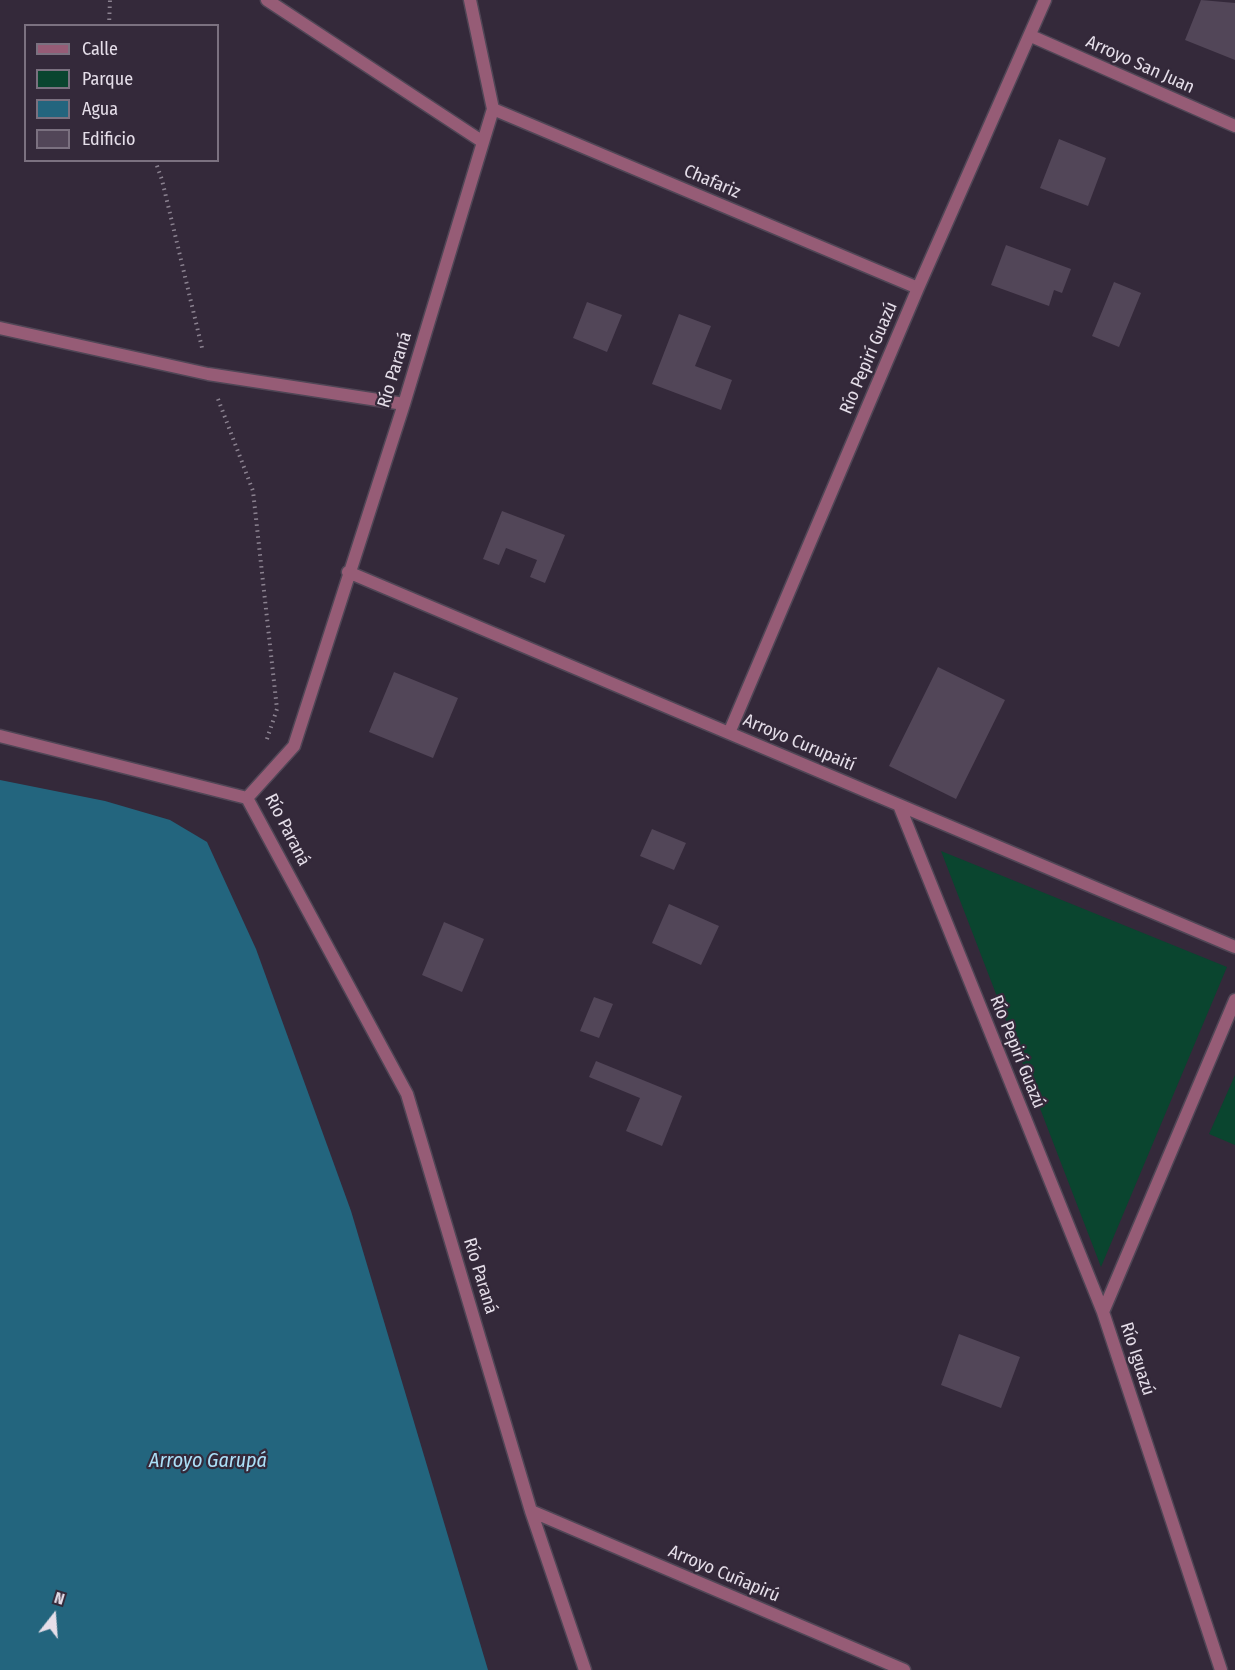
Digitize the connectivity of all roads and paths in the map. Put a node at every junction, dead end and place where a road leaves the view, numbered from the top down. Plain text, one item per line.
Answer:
1 (110, 0) edge
2 (267, 0) edge
3 (470, 0) edge
4 (1045, 0) edge
5 (109, 24) edge
6 (1031, 36) junction
7 (493, 109) junction
8 (1235, 126) edge
9 (483, 142) junction
10 (155, 162) edge
11 (918, 288) junction
12 (0, 328) edge
13 (208, 374) junction
14 (404, 404) junction
15 (348, 572) junction
16 (729, 733) junction
17 (0, 736) edge
18 (266, 743) dead end
19 (247, 798) junction
20 (899, 805) junction
21 (1235, 947) edge
22 (1235, 1000) edge
23 (1103, 1312) junction
24 (531, 1510) junction
25 (585, 1670) edge
26 (904, 1670) edge
27 (1221, 1670) edge

1 - 5 path
2 - 9 street
3 - 7 street, Río Paraná
4 - 6 street, Río Pepirí Guazú
6 - 8 street, Arroyo San Juan
6 - 11 street, Río Pepirí Guazú
7 - 9 street, Río Paraná
7 - 11 street, Chafariz
9 - 14 street, Río Paraná
10 - 13 path
11 - 16 street, Río Pepirí Guazú
12 - 13 street
13 - 14 street
13 - 18 path
14 - 15 street, Río Paraná
15 - 16 street, Arroyo Curupaití
15 - 19 street, Río Paraná
16 - 20 street, Arroyo Curupaití
17 - 19 street
19 - 24 street, Río Paraná
20 - 21 street, Arroyo Curupaití
20 - 23 street, Río Pepirí Guazú
22 - 23 street, Río Iguazú
23 - 27 street, Río Iguazú
24 - 25 street, Río Paraná
24 - 26 street, Arroyo Cuñapirú

